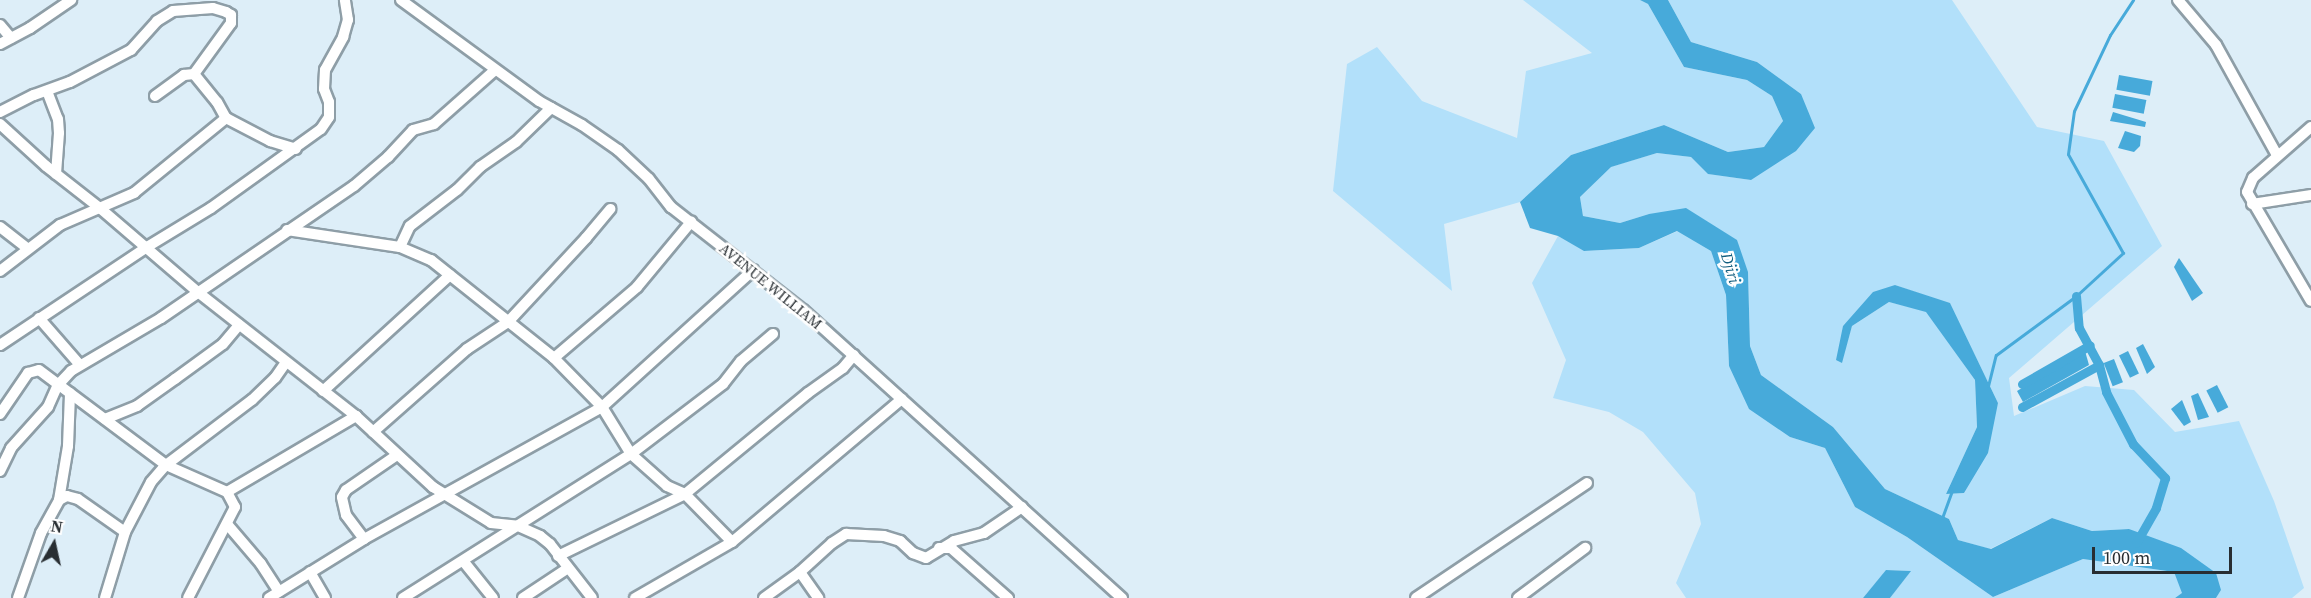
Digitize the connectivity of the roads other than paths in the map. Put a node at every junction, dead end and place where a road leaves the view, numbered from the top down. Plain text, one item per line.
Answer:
1 (71, 0) edge
2 (345, 0) edge
3 (401, 0) edge
4 (2178, 0) edge
5 (0, 25) edge
6 (12, 38) junction
7 (0, 44) edge
8 (495, 70) junction
9 (194, 74) junction
10 (47, 91) junction
11 (155, 96) dead end
12 (551, 108) junction
13 (0, 112) edge
14 (226, 118) junction
15 (0, 124) edge
16 (2311, 127) edge
17 (296, 149) junction
18 (2277, 155) junction
19 (56, 174) junction
20 (2311, 195) edge
21 (2253, 204) junction
22 (101, 209) junction
23 (610, 209) dead end
24 (691, 222) junction
25 (0, 227) edge
26 (287, 230) junction
27 (147, 247) junction
28 (400, 247) junction
29 (27, 248) junction
30 (753, 270) junction
31 (0, 272) edge
32 (450, 275) junction
33 (199, 293) junction
34 (2311, 301) edge
35 (39, 318) junction
36 (508, 322) junction
37 (239, 325) junction
38 (773, 334) dead end
39 (0, 345) edge
40 (854, 355) junction
41 (554, 358) junction
42 (286, 362) junction
43 (80, 365) junction
44 (58, 385) junction
45 (323, 391) junction
46 (70, 393) junction
47 (902, 399) junction
48 (602, 407) junction
49 (0, 414) edge
50 (356, 416) junction
51 (105, 419) junction
52 (373, 432) junction
53 (631, 454) junction
54 (3, 455) edge
55 (397, 455) junction
56 (166, 465) junction
57 (0, 471) edge
58 (1587, 483) dead end
59 (227, 492) junction
60 (685, 494) junction
61 (445, 495) junction
62 (59, 500) junction
63 (1022, 507) junction
64 (226, 524) junction
65 (518, 526) junction
66 (125, 532) junction
67 (364, 539) junction
68 (732, 542) junction
69 (939, 548) junction
70 (1585, 548) dead end
71 (558, 556) junction
72 (464, 562) junction
73 (568, 568) junction
74 (310, 572) junction
75 (800, 572) junction
76 (1113, 589) junction
77 (279, 592) junction
78 (18, 598) edge
79 (105, 598) edge
80 (188, 598) edge
81 (269, 598) edge
82 (325, 598) edge
83 (404, 598) edge
84 (493, 598) edge
85 (523, 598) edge
86 (592, 598) edge
87 (635, 598) edge
88 (764, 598) edge
89 (818, 598) edge
90 (1008, 598) edge
91 (1103, 598) edge
92 (1122, 598) edge
93 (1416, 598) edge
94 (1518, 598) edge

1 - 6 street
2 - 17 street
3 - 8 street, AVENUE WILLIAM
4 - 18 street
5 - 6 street
6 - 7 street
8 - 12 street, AVENUE WILLIAM
8 - 26 street
9 - 10 street
9 - 11 street
9 - 14 street
10 - 13 street
10 - 19 street
12 - 24 street, AVENUE WILLIAM
12 - 28 street
14 - 17 street
14 - 22 street
15 - 19 street
16 - 18 street
17 - 27 street
18 - 21 street
19 - 22 street
20 - 21 street
21 - 34 street
22 - 27 street
22 - 29 street
23 - 36 street
24 - 30 street, AVENUE WILLIAM
24 - 41 street
25 - 29 street
26 - 28 street
26 - 33 street
27 - 33 street
27 - 35 street
28 - 32 street
29 - 31 street
30 - 40 street, AVENUE WILLIAM
30 - 48 street
32 - 36 street
32 - 45 street
33 - 37 street
33 - 43 street
35 - 39 street
35 - 43 street
36 - 41 street
36 - 52 street
37 - 42 street
37 - 51 street
38 - 53 street
40 - 47 street, AVENUE WILLIAM
40 - 60 street
41 - 48 street
42 - 45 street
42 - 56 street
43 - 44 street
44 - 46 street
44 - 49 street
44 - 54 street
45 - 50 street
46 - 51 street
46 - 62 street
47 - 63 street, AVENUE WILLIAM
47 - 68 street
48 - 53 street
48 - 61 street
50 - 52 street
50 - 59 street
51 - 56 street
52 - 55 street
53 - 60 street
53 - 65 street
54 - 57 street
55 - 61 street
55 - 67 street
56 - 59 street
56 - 66 street
58 - 93 street
59 - 64 street
60 - 68 street
60 - 71 street
61 - 65 street
61 - 67 street
62 - 66 street
62 - 78 street
63 - 69 street
63 - 76 street, AVENUE WILLIAM
64 - 77 street
64 - 80 street
65 - 71 street
65 - 72 street
66 - 79 street
67 - 74 street
68 - 87 street
69 - 75 street
69 - 90 street
70 - 94 street
71 - 73 street
72 - 83 street
72 - 84 street
73 - 85 street
73 - 86 street
74 - 77 street
74 - 82 street
75 - 88 street
75 - 89 street
76 - 91 street
76 - 92 street, AVENUE WILLIAM
77 - 81 street

